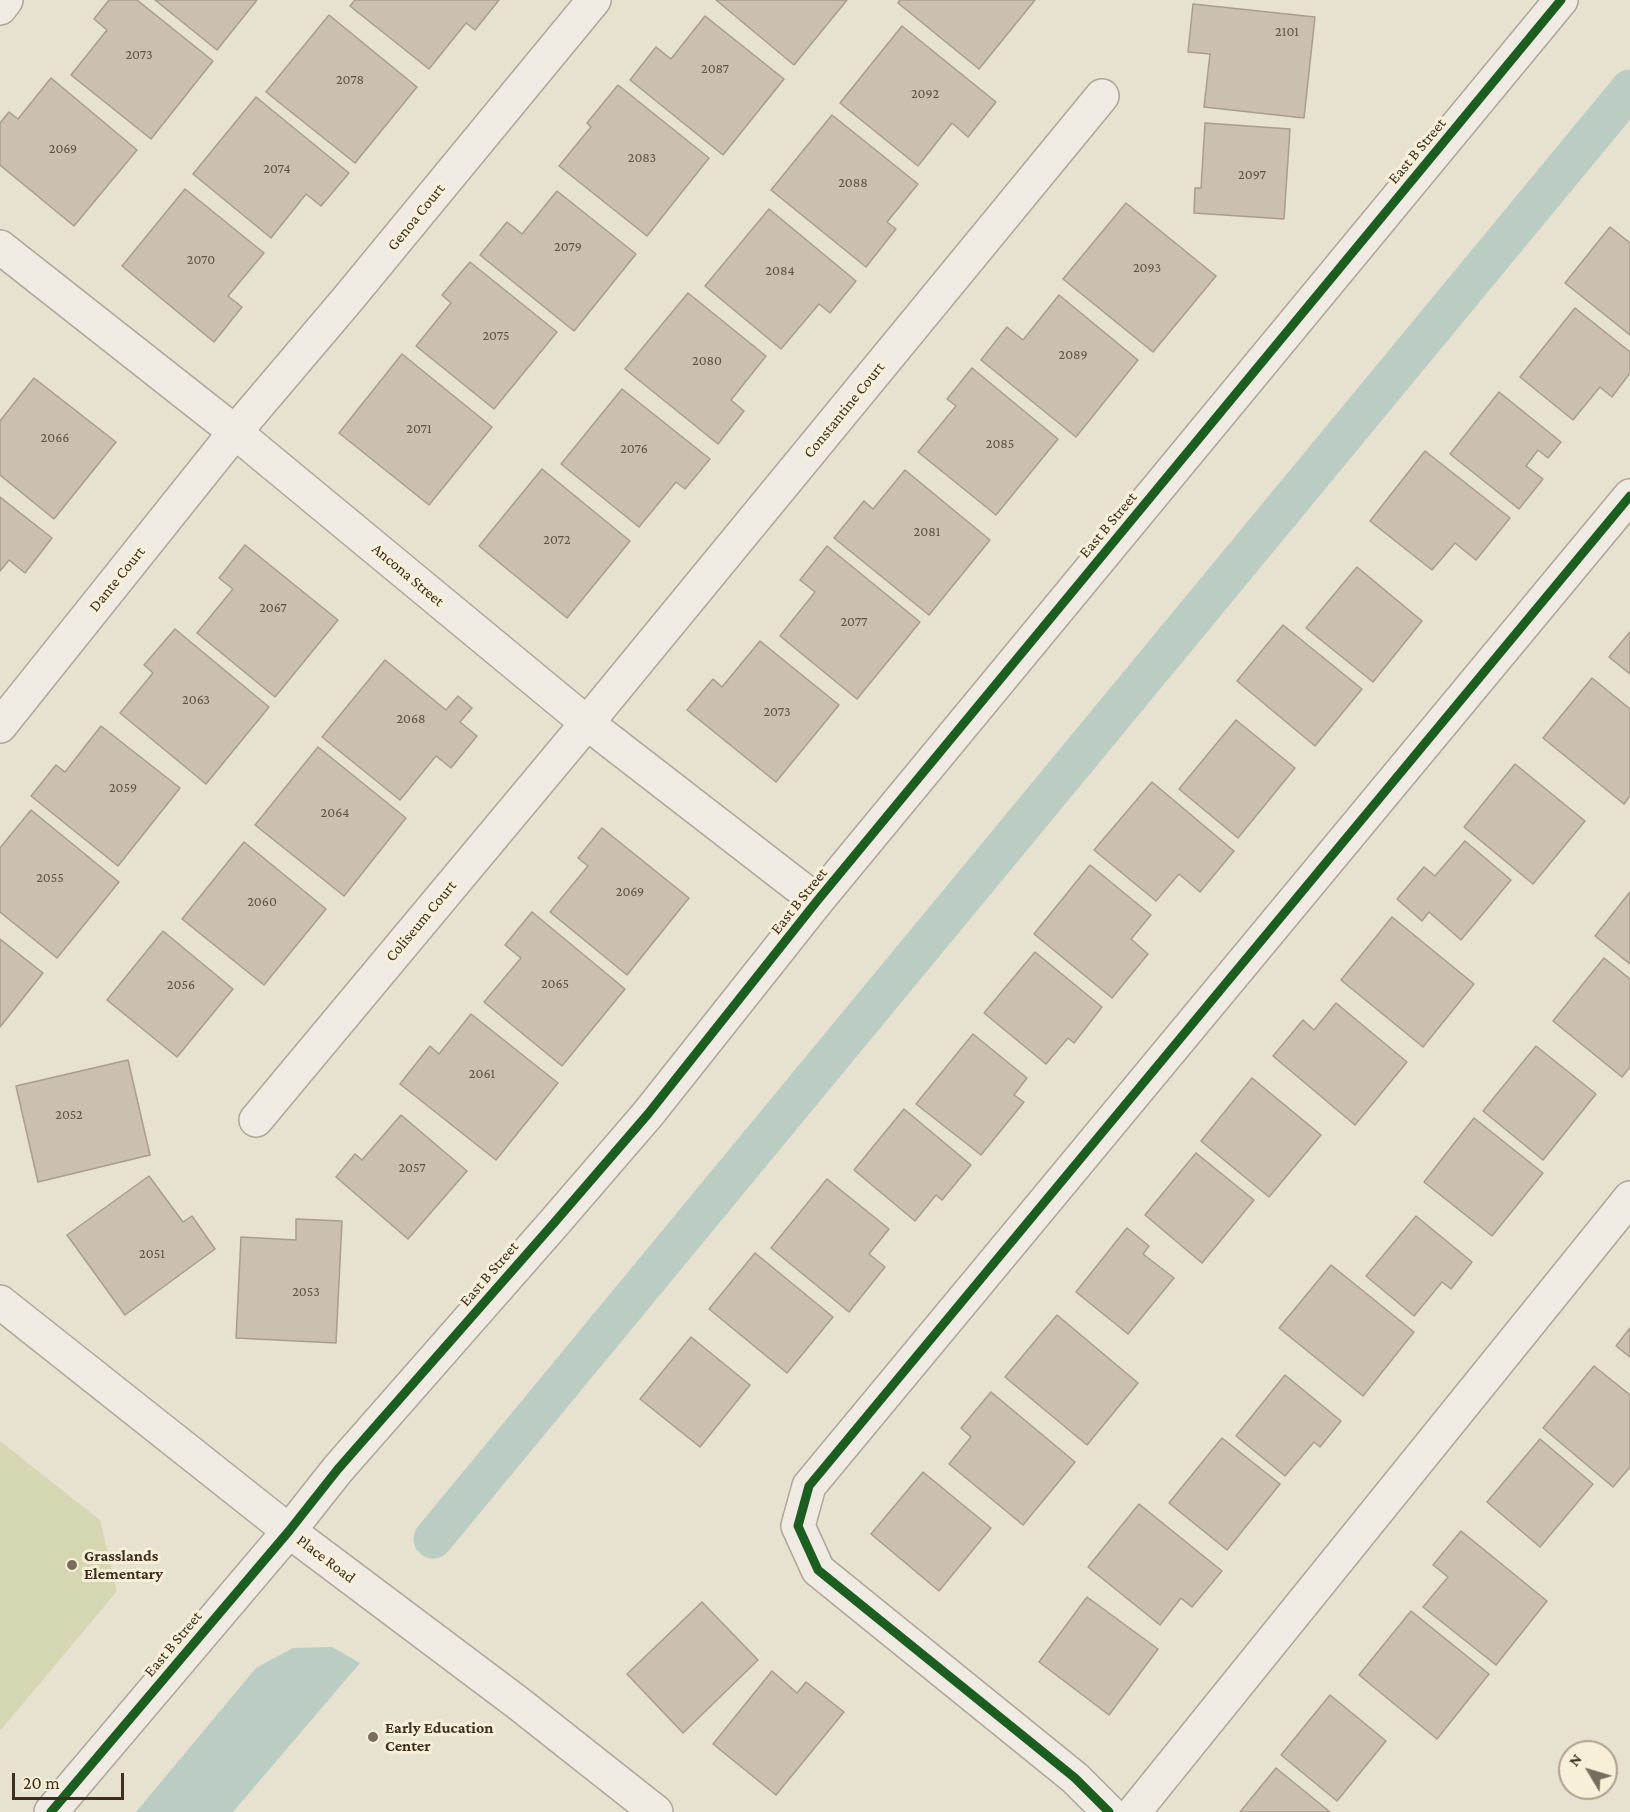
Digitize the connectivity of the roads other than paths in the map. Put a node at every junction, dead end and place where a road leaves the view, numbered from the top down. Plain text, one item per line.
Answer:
1 (6, 0) edge
2 (594, 0) edge
3 (1561, 0) edge
4 (0, 8) edge
5 (1102, 96) dead end
6 (0, 247) edge
7 (235, 432) junction
8 (1630, 496) edge
9 (587, 723) junction
10 (0, 726) edge
11 (817, 901) junction
12 (256, 1119) dead end
13 (1630, 1198) edge
14 (0, 1302) edge
15 (289, 1531) junction
16 (51, 1812) edge
17 (656, 1812) edge
18 (1109, 1812) edge
19 (1134, 1812) edge

1 - 4 street
2 - 7 street, Genoa Court
3 - 11 street, East B Street
5 - 9 street, Constantine Court
6 - 7 street, Ancona Street
7 - 9 street, Ancona Street
7 - 10 street, Dante Court
8 - 18 street
9 - 11 street, Ancona Street
9 - 12 street, Coliseum Court
11 - 15 street, East B Street
13 - 19 street
14 - 15 street, Place Road
15 - 16 street, East B Street
15 - 17 street, Place Road

